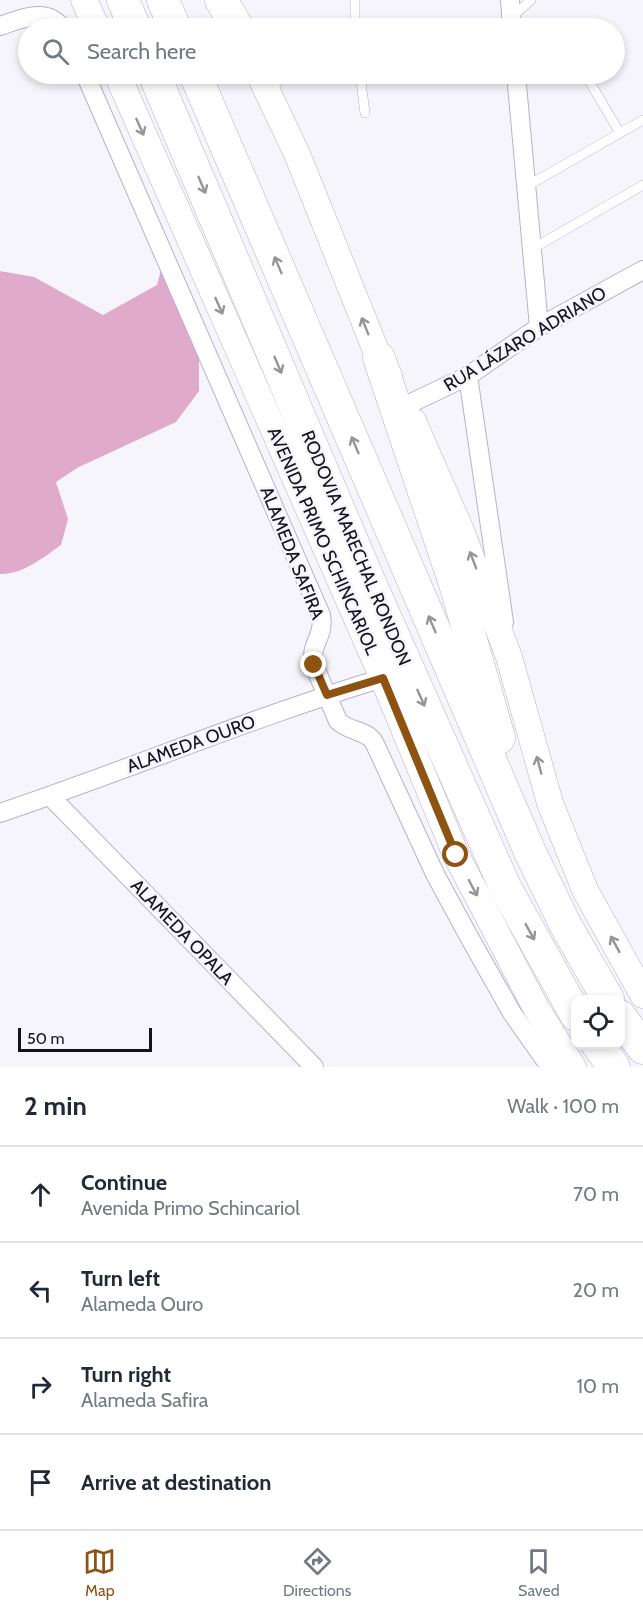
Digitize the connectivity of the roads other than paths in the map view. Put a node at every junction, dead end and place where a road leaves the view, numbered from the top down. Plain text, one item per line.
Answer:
1 (84, 0) edge
2 (123, 0) edge
3 (163, 0) edge
4 (221, 0) edge
5 (228, 0) edge
6 (356, 0) edge
7 (531, 0) edge
8 (511, 15) edge
9 (27, 18) edge
10 (50, 18) edge
11 (92, 18) edge
12 (131, 18) edge
13 (171, 18) edge
14 (232, 18) edge
15 (234, 18) edge
16 (355, 18) edge
17 (18, 21) edge
18 (0, 26) edge
19 (89, 84) edge
20 (121, 84) edge
21 (158, 84) edge
22 (199, 84) edge
23 (264, 84) edge
24 (361, 84) edge
25 (517, 84) edge
26 (591, 84) edge
27 (364, 113) dead end
28 (643, 120) edge
29 (620, 133) junction
30 (643, 185) edge
31 (526, 186) junction
32 (532, 249) junction
33 (643, 270) edge
34 (539, 327) junction
35 (379, 358) junction
36 (468, 376) junction
37 (407, 405) junction
38 (509, 657) junction
39 (383, 678) junction
40 (327, 695) junction
41 (50, 796) junction
42 (0, 813) edge
43 (530, 852) junction
44 (606, 995) edge
45 (643, 995) edge
46 (571, 1006) edge
47 (625, 1022) edge
48 (643, 1047) edge
49 (601, 1049) edge
50 (314, 1067) edge
51 (550, 1067) edge
52 (573, 1067) edge
53 (614, 1067) edge

1 - 11 street
2 - 12 highway
3 - 13 highway
4 - 14 highway
5 - 15 street
6 - 16 lane
7 - 8 lane
9 - 10 street
17 - 18 street
19 - 40 street, ALAMEDA SAFIRA
20 -> 39 street, AVENIDA PRIMO SCHINCARIOL
21 -> 46 highway, RODOVIA MARECHAL RONDON
43 -> 22 highway
35 -> 23 street
24 - 27 lane
25 - 31 street
26 - 29 lane
28 - 29 lane
29 - 31 lane
30 - 32 lane
31 - 32 street
32 - 34 street
33 - 34 street, RUA LÁZARO ADRIANO
34 - 36 street, RUA LÁZARO ADRIANO
35 - 37 street
35 - 43 highway
36 - 37 street, RUA LÁZARO ADRIANO
36 - 38 street
38 -> 37 street
45 -> 38 street
39 - 40 street, ALAMEDA OURO
39 -> 52 street, AVENIDA PRIMO SCHINCARIOL
40 - 41 street, ALAMEDA OURO
40 - 51 street, ALAMEDA SAFIRA
41 - 42 street, ALAMEDA OURO
41 - 50 street, ALAMEDA OPALA
43 - 44 highway
47 - 48 highway
49 - 53 highway

